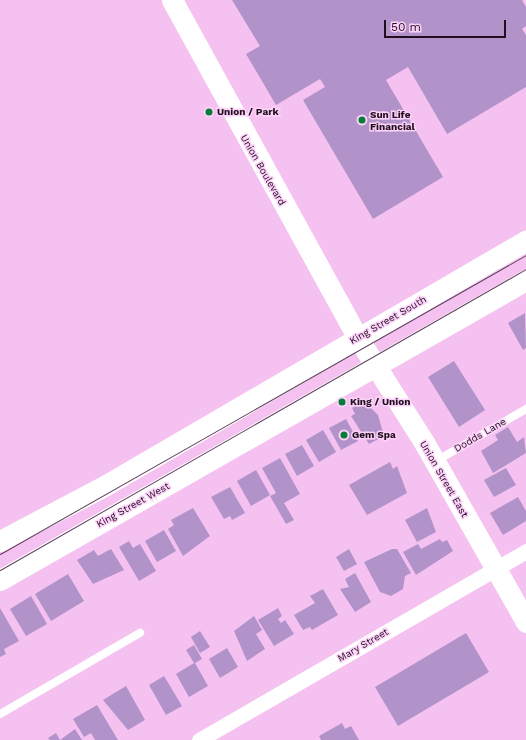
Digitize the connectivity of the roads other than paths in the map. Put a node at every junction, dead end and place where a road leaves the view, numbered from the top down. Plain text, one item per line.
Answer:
1 (172, 0) edge
2 (526, 241) edge
3 (526, 280) edge
4 (358, 338) junction
5 (377, 367) junction
6 (526, 409) edge
7 (435, 461) junction
8 (0, 541) edge
9 (526, 551) edge
10 (495, 568) junction
11 (0, 580) edge
12 (526, 622) edge
13 (140, 633) dead end
14 (0, 714) edge
15 (199, 740) edge

1 - 4 main road, Union Boulevard
2 - 4 main road, King Street South
3 - 5 main road
4 - 5 main road, Union Street East
4 - 8 main road, King Street South
5 - 7 main road, Union Street East
5 - 11 main road, King Street West
6 - 7 lane, Dodds Lane
7 - 10 main road, Union Street East
9 - 10 street, Mary Street
10 - 12 main road, Union Street East
10 - 15 street, Mary Street
13 - 14 lane

